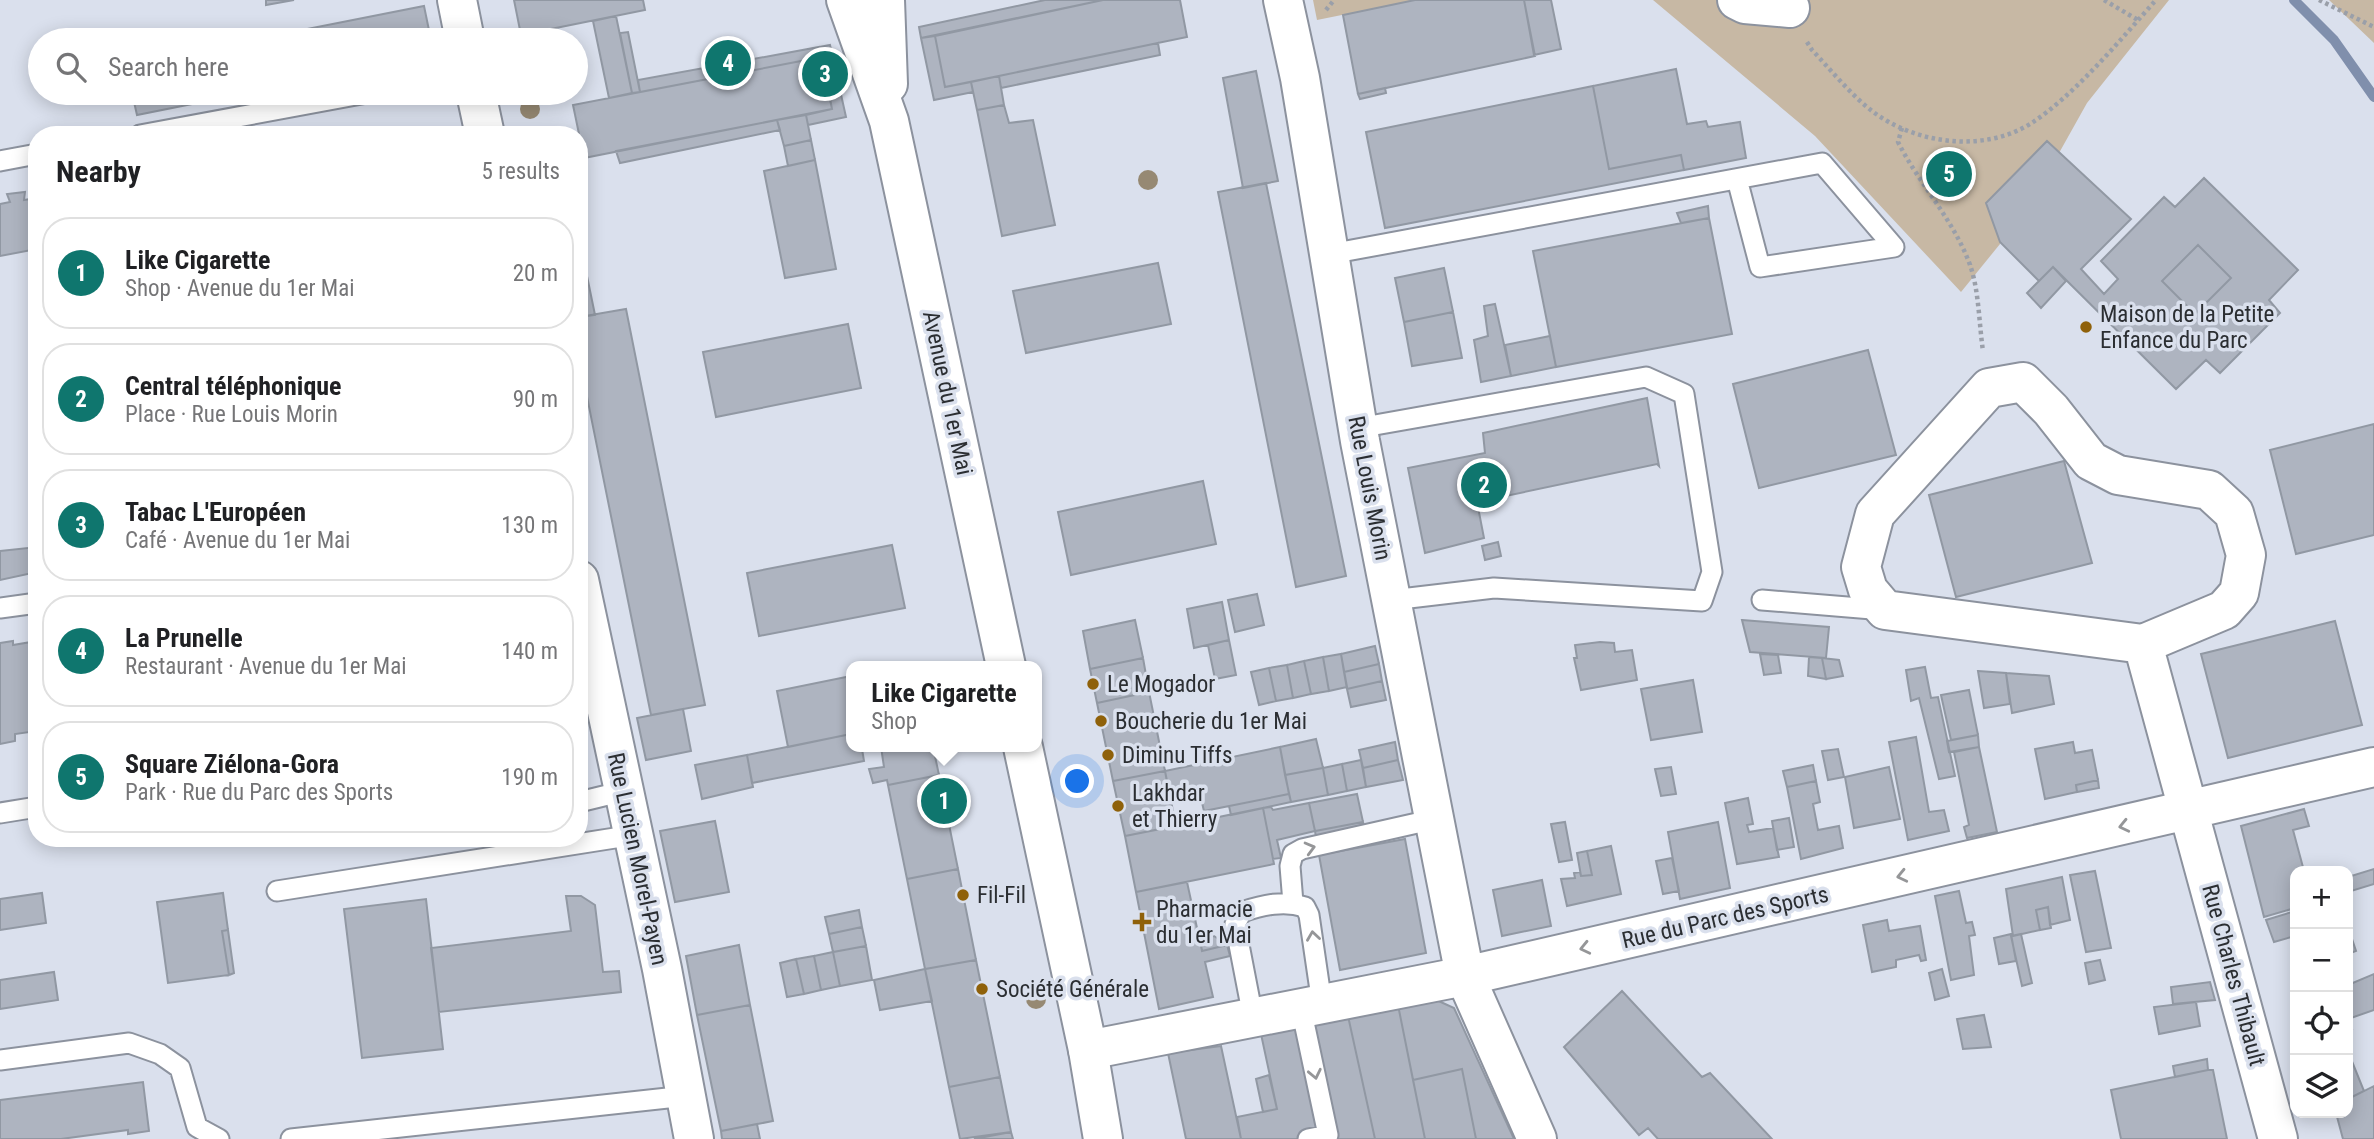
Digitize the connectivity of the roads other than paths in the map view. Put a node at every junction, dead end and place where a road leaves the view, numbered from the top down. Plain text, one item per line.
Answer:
1 (457, 0) edge
2 (846, 0) edge
3 (885, 0) edge
4 (1283, 0) edge
5 (1738, 0) edge
6 (1790, 8) road end
7 (463, 28) edge
8 (302, 105) edge
9 (479, 105) edge
10 (889, 121) junction
11 (189, 126) edge
12 (483, 126) edge
13 (28, 155) edge
14 (0, 160) edge
15 (1737, 179) junction
16 (1330, 254) junction
17 (1358, 428) junction
18 (1392, 600) junction
19 (1762, 600) dead end
20 (28, 604) edge
21 (0, 608) edge
22 (1885, 610) junction
23 (588, 622) edge
24 (2143, 644) junction
25 (1005, 661) edge
26 (1024, 752) edge
27 (2374, 767) edge
28 (624, 791) junction
29 (588, 800) edge
30 (28, 808) edge
31 (2190, 811) junction
32 (0, 813) edge
33 (1435, 819) junction
34 (634, 835) junction
35 (588, 842) edge
36 (558, 847) edge
37 (277, 891) dead end
38 (1293, 903) junction
39 (1465, 976) junction
40 (1311, 1006) junction
41 (1253, 1017) junction
42 (1088, 1050) junction
43 (0, 1060) edge
44 (686, 1096) junction
45 (219, 1139) edge
46 (291, 1139) edge
47 (694, 1139) edge
48 (1103, 1139) edge
49 (1308, 1139) edge
50 (1537, 1139) edge
51 (2278, 1139) edge

1 - 7 street
2 - 10 street, Avenue du 1er Mai
3 - 10 street, Avenue du 1er Mai
4 - 16 street, Rue Louis Morin
5 - 6 street
8 - 11 lane
9 - 12 street
10 - 25 street, Avenue du 1er Mai
13 - 14 lane
15 - 15 lane
15 - 16 lane
16 - 17 street, Rue Louis Morin
17 - 18 street, Rue Louis Morin
17 - 18 lane
18 - 33 street, Rue Louis Morin
19 - 22 lane
20 - 21 lane
22 - 24 street
22 - 24 street
23 - 28 street, Rue Lucien Morel-Payen
24 - 31 street
26 - 42 street
27 - 31 street, Rue du Parc des Sports
28 - 29 lane
28 - 34 street, Rue Lucien Morel-Payen
30 - 32 lane
31 -> 39 street, Rue du Parc des Sports
31 - 51 street, Rue Charles Thibault
38 -> 33 lane
33 - 39 street, Rue Louis Morin
34 - 35 lane
34 - 44 street, Rue Lucien Morel-Payen
36 - 37 lane
40 -> 38 lane
38 - 41 lane
39 - 40 street, Rue du Parc des Sports
39 - 50 street, Rue Louis Morin
40 - 41 street, Rue du Parc des Sports
40 -> 49 lane
41 - 42 street, Rue du Parc des Sports
42 - 48 street
43 - 45 lane
44 - 46 lane
44 - 47 street, Rue Lucien Morel-Payen

